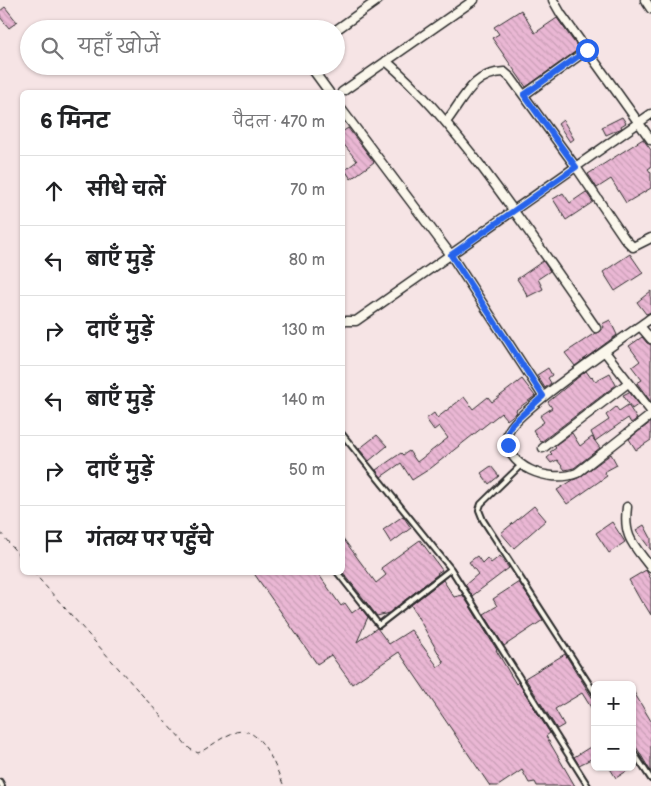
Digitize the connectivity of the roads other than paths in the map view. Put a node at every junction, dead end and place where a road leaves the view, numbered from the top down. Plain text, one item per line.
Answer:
1 (378, 0) edge
2 (474, 0) edge
3 (553, 0) edge
4 (645, 0) edge
5 (651, 9) edge
6 (345, 24) edge
7 (587, 50) junction
8 (386, 62) junction
9 (317, 75) edge
10 (328, 90) edge
11 (345, 90) edge
12 (524, 95) junction
13 (345, 114) edge
14 (651, 114) edge
15 (446, 122) junction
16 (638, 123) junction
17 (651, 140) edge
18 (576, 167) junction
19 (515, 210) junction
20 (651, 238) edge
21 (451, 255) junction
22 (651, 318) edge
23 (345, 321) edge
24 (640, 326) junction
25 (596, 328) dead end
26 (651, 339) edge
27 (605, 352) junction
28 (628, 383) junction
29 (543, 396) junction
30 (651, 411) edge
31 (651, 415) edge
32 (345, 438) edge
33 (543, 448) dead end
34 (522, 464) junction
35 (627, 507) dead end
36 (651, 568) edge
37 (451, 569) junction
38 (339, 575) edge
39 (591, 687) edge
40 (636, 756) edge
41 (651, 779) edge
42 (0, 782) edge
43 (2, 786) edge
44 (588, 786) edge

1 - 6 street
2 - 8 street
3 - 7 street
4 - 5 street
7 - 12 street
7 - 16 street
8 - 11 street
8 - 15 street
9 - 10 street
12 - 15 street
12 - 18 street
13 - 21 street
14 - 16 street
15 - 19 street
16 - 17 street
16 - 18 street
18 - 19 street
18 - 20 street
19 - 21 street
19 - 25 street
21 - 23 street
21 - 29 street
22 - 24 street
24 - 26 street
24 - 27 street
27 - 28 street
27 - 29 street
28 - 30 street
28 - 33 street
29 - 34 street
31 - 34 street
32 - 37 lane
34 - 39 lane
35 - 36 street
37 - 38 lane
37 - 44 lane
40 - 41 lane
42 - 43 lane

